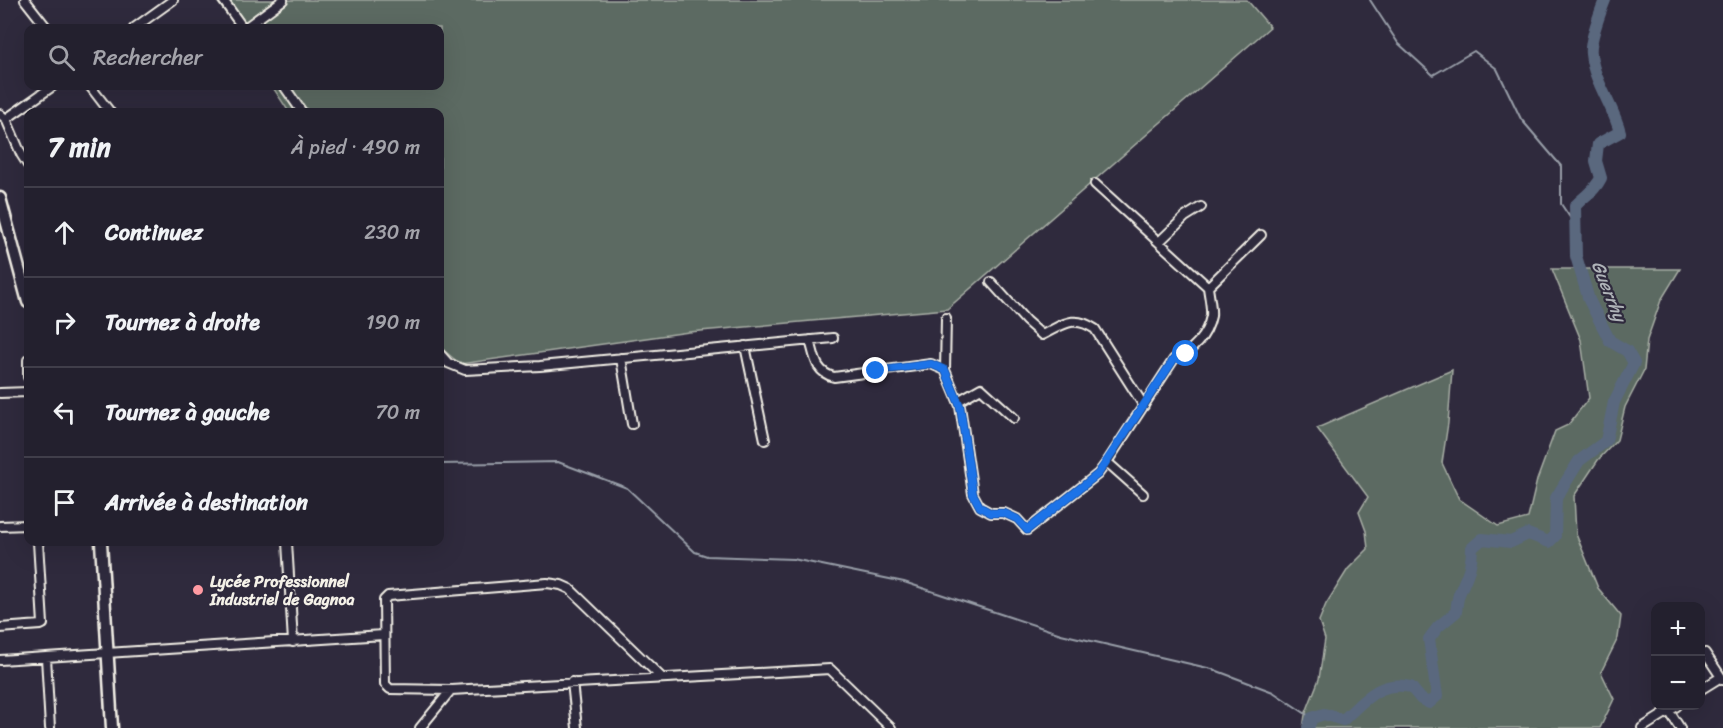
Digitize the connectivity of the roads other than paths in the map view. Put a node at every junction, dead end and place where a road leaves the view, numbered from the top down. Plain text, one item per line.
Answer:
1 (25, 0) edge
2 (173, 0) edge
3 (223, 0) edge
4 (283, 0) edge
5 (44, 24) edge
6 (140, 24) edge
7 (241, 24) edge
8 (250, 24) edge
9 (46, 90) edge
10 (93, 90) edge
11 (287, 90) edge
12 (107, 108) edge
13 (300, 108) edge
14 (3, 116) edge
15 (24, 159) edge
16 (1095, 184) dead end
17 (0, 198) edge
18 (1201, 207) dead end
19 (1261, 235) dead end
20 (5, 239) edge
21 (1159, 242) junction
22 (991, 282) dead end
23 (1208, 287) junction
24 (24, 291) edge
25 (946, 318) dead end
26 (833, 338) dead end
27 (810, 340) junction
28 (745, 346) junction
29 (444, 358) edge
30 (621, 358) junction
31 (945, 370) junction
32 (24, 392) edge
33 (0, 393) edge
34 (958, 400) junction
35 (1143, 406) junction
36 (1014, 418) dead end
37 (632, 424) dead end
38 (765, 440) dead end
39 (1107, 462) junction
40 (1143, 494) dead end
41 (24, 525) edge
42 (0, 526) edge
43 (38, 546) edge
44 (100, 546) edge
45 (286, 546) edge
46 (0, 628) edge
47 (383, 635) junction
48 (293, 642) junction
49 (107, 652) junction
50 (1705, 653) dead end
51 (46, 657) junction
52 (0, 660) edge
53 (661, 677) junction
54 (1722, 678) edge
55 (572, 682) junction
56 (1705, 688) edge
57 (451, 690) junction
58 (1669, 711) joint
59 (50, 728) edge
60 (112, 728) edge
61 (420, 728) edge
62 (577, 728) edge
63 (891, 728) edge
64 (1642, 728) edge
65 (1680, 728) edge

1 - 5 street
2 - 6 street
3 - 7 street
4 - 8 street
9 - 14 street
10 - 12 street
11 - 13 street
14 - 15 street
16 - 21 street
17 - 20 street
18 - 21 street
19 - 23 street
20 - 24 street
21 - 23 street
22 - 35 street
23 - 35 street
25 - 31 street
26 - 27 street
27 - 28 street
27 - 31 street
28 - 30 street
28 - 38 street
29 - 30 street
30 - 37 street
31 - 34 street
32 - 33 street
34 - 36 street
34 - 39 street
35 - 39 street
39 - 40 street
41 - 42 street
43 - 46 street
44 - 49 street
45 - 48 street
47 - 48 street
47 - 53 street
47 - 57 street
48 - 49 street
49 - 51 street
49 - 60 street
50 - 54 street
51 - 52 street
51 - 59 street
53 - 55 street
53 - 63 street
54 - 56 street
55 - 57 street
55 - 62 street
57 - 61 street
58 - 64 street
58 - 65 street

